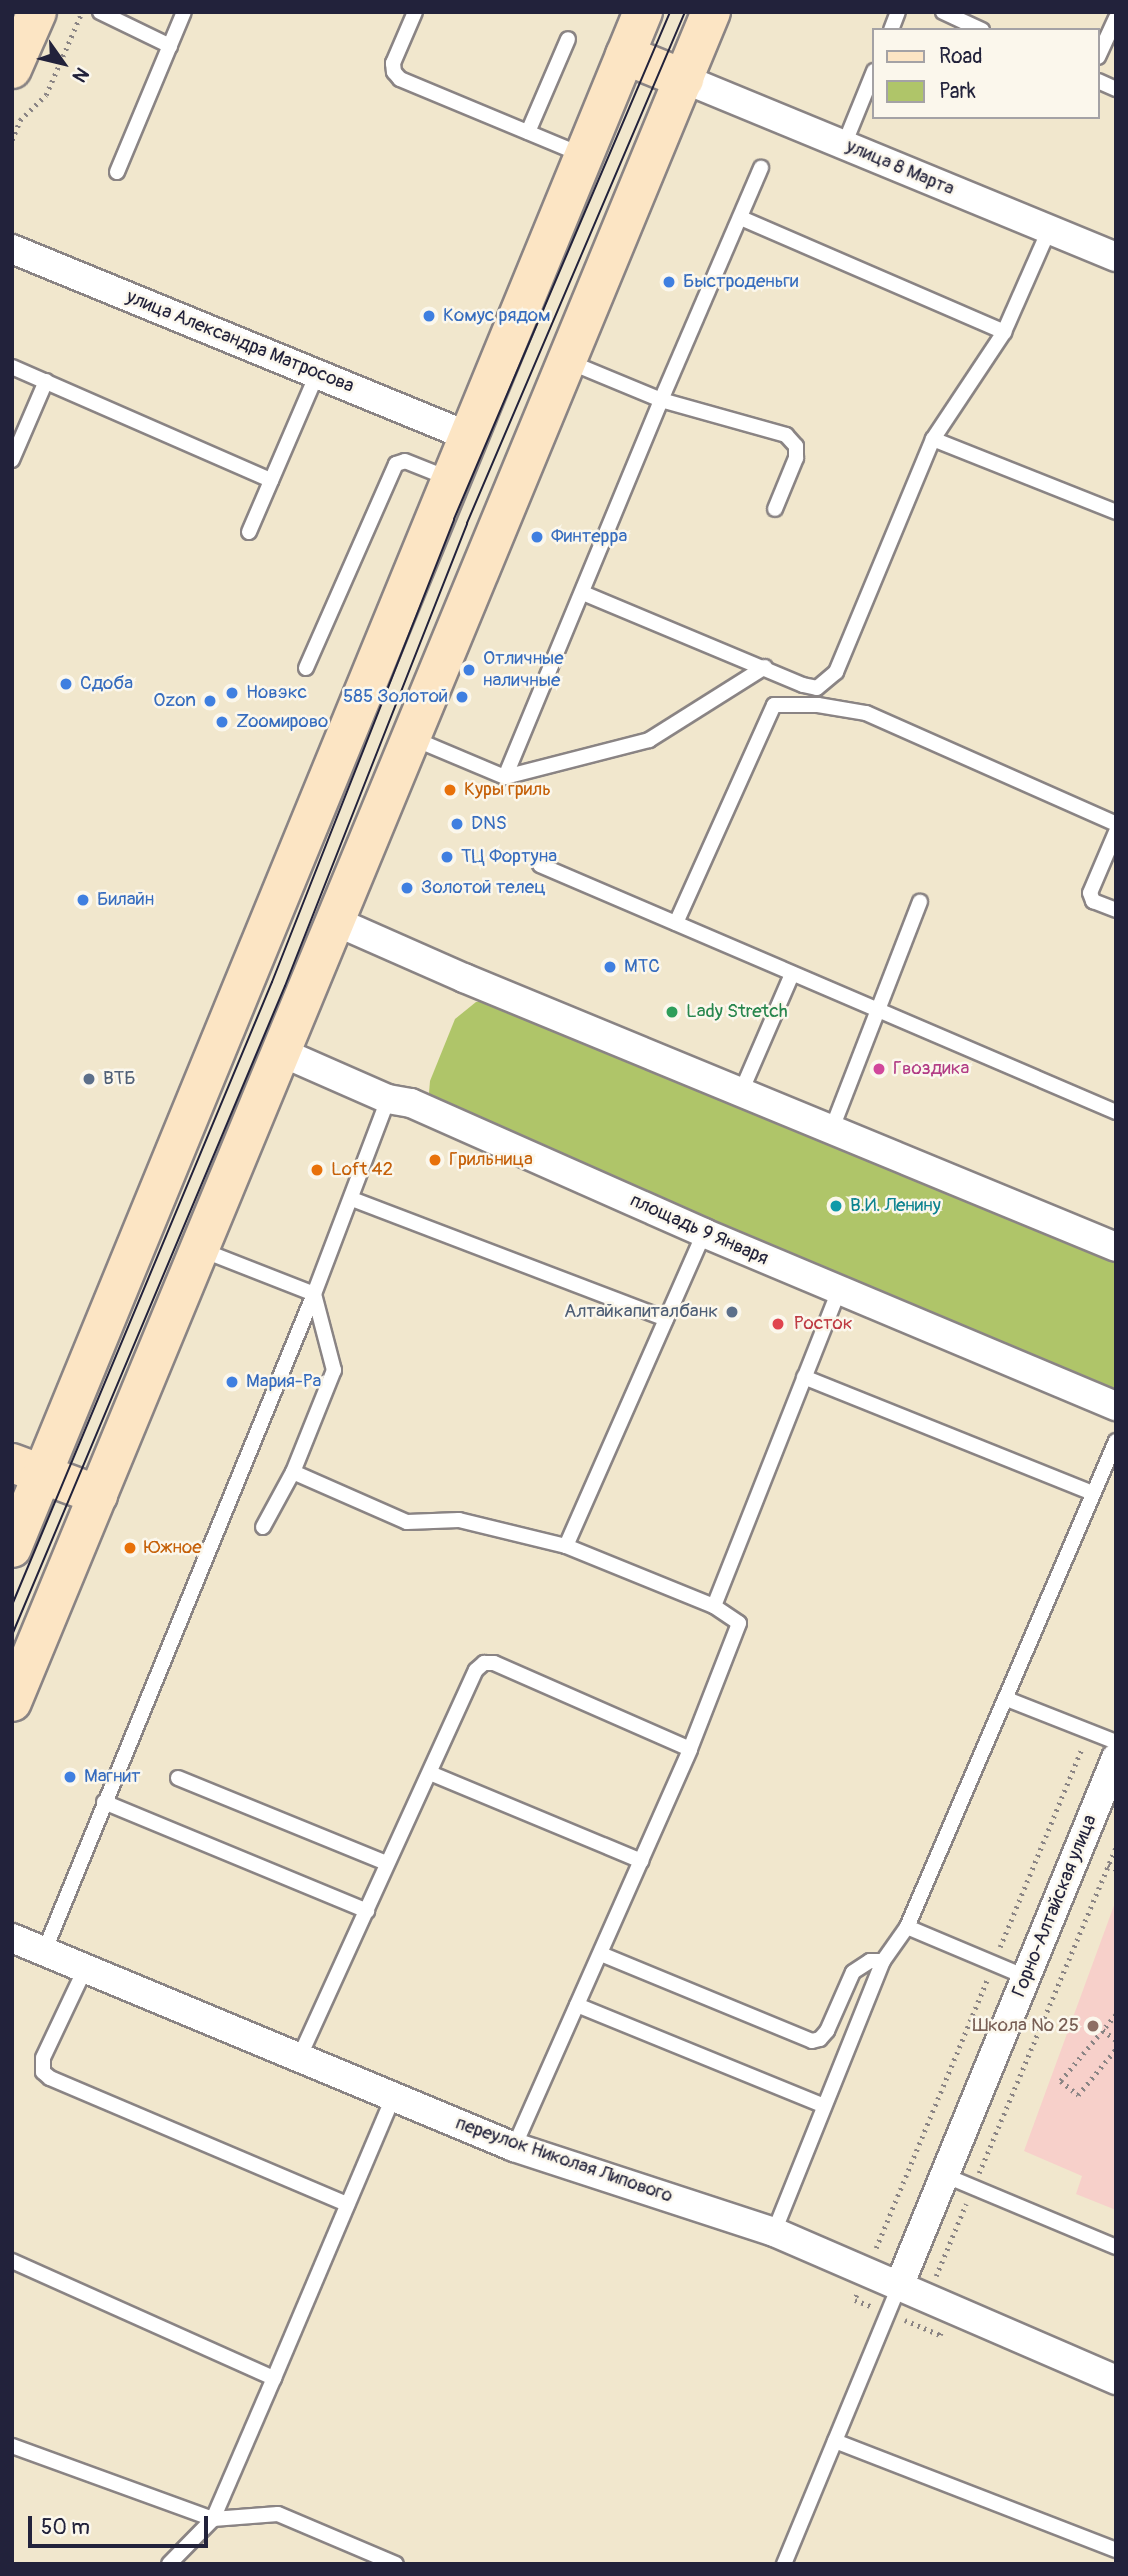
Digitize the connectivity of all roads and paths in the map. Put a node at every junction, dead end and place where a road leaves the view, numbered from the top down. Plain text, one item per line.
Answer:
1 (37, 12) edge
2 (82, 12) edge
3 (100, 12) edge
4 (184, 12) edge
5 (415, 12) edge
6 (643, 12) edge
7 (711, 12) edge
8 (943, 12) edge
9 (1116, 18) edge
10 (978, 28) edge
11 (568, 39) dead end
12 (170, 46) junction
13 (1100, 53) edge
14 (625, 55) junction
15 (12, 69) edge
16 (872, 76) edge
17 (684, 79) junction
18 (1100, 82) edge
19 (1116, 89) edge
20 (528, 132) junction
21 (12, 140) edge
22 (844, 145) junction
23 (584, 155) junction
24 (761, 168) dead end
25 (117, 172) dead end
26 (741, 218) junction
27 (1049, 230) junction
28 (12, 249) edge
29 (1116, 257) edge
30 (1004, 332) junction
31 (565, 361) junction
32 (12, 367) edge
33 (317, 373) junction
34 (46, 380) junction
35 (661, 400) junction
36 (469, 436) junction
37 (933, 439) junction
38 (12, 460) edge
39 (271, 480) junction
40 (451, 480) junction
41 (775, 509) dead end
42 (1116, 512) edge
43 (249, 532) dead end
44 (583, 593) junction
45 (765, 667) junction
46 (306, 668) dead end
47 (411, 737) junction
48 (505, 777) junction
49 (1116, 824) edge
50 (1116, 832) edge
51 (540, 865) dead end
52 (920, 902) dead end
53 (1116, 910) edge
54 (337, 922) junction
55 (676, 923) junction
56 (792, 974) junction
57 (878, 1010) junction
58 (283, 1054) junction
59 (741, 1092) junction
60 (388, 1099) junction
61 (1116, 1112) edge
62 (831, 1131) junction
63 (352, 1199) junction
64 (704, 1233) junction
65 (1116, 1247) edge
66 (202, 1250) junction
67 (839, 1291) junction
68 (314, 1294) junction
69 (666, 1319) junction
70 (804, 1377) junction
71 (1116, 1406) edge
72 (1116, 1441) edge
73 (27, 1469) edge
74 (293, 1472) junction
75 (1092, 1493) junction
76 (98, 1495) junction
77 (262, 1527) dead end
78 (566, 1546) junction
79 (12, 1548) edge
80 (714, 1606) junction
81 (1007, 1699) junction
82 (12, 1702) edge
83 (1089, 1731) junction
84 (1116, 1742) edge
85 (690, 1749) junction
86 (1116, 1758) edge
87 (430, 1773) junction
88 (178, 1778) dead end
89 (103, 1802) junction
90 (1116, 1847) edge
91 (641, 1861) junction
92 (386, 1863) junction
93 (1108, 1866) junction
94 (1116, 1869) edge
95 (367, 1911) junction
96 (906, 1927) junction
97 (12, 1938) edge
98 (44, 1951) junction
99 (601, 1954) junction
100 (883, 1961) junction
101 (994, 1964) junction
102 (85, 1969) junction
103 (1026, 1977) junction
104 (578, 2005) junction
105 (1116, 2015) edge
106 (1103, 2030) junction
107 (1116, 2040) edge
108 (1116, 2049) edge
109 (299, 2058) junction
110 (393, 2097) junction
111 (824, 2106) junction
112 (514, 2147) junction
113 (944, 2175) junction
114 (973, 2187) junction
115 (347, 2204) junction
116 (774, 2232) junction
117 (877, 2245) dead end
118 (1116, 2247) edge
119 (12, 2261) edge
120 (938, 2271) dead end
121 (899, 2286) junction
122 (274, 2378) junction
123 (1116, 2380) edge
124 (835, 2441) junction
125 (12, 2446) edge
126 (213, 2519) junction
127 (1116, 2550) edge
128 (169, 2564) edge
129 (396, 2564) edge
130 (784, 2564) edge

1 - 15 main road
2 - 21 path
3 - 12 lane
4 - 12 lane
5 - 20 lane
6 - 14 main road
7 - 17 main road
8 - 10 lane
9 - 13 lane
11 - 20 lane
12 - 25 lane
14 - 17 main road
14 - 23 main road
16 - 22 lane
17 - 22 street, улица 8 Марта
17 - 31 main road
18 - 19 lane
20 - 23 lane
22 - 27 street, улица 8 Марта
23 - 36 main road
24 - 26 lane
26 - 30 lane
26 - 35 lane
27 - 29 street, улица 8 Марта
27 - 30 lane
28 - 33 street, улица Александра Матросова
30 - 37 lane
31 - 35 lane
31 - 47 main road
32 - 34 lane
33 - 36 street, улица Александра Матросова
33 - 39 lane
34 - 38 lane
34 - 39 lane
35 - 41 lane
35 - 44 lane
36 - 40 main road
37 - 42 lane
37 - 45 lane
39 - 43 lane
40 - 46 lane
40 - 73 main road
44 - 45 lane
44 - 48 lane
45 - 48 lane
47 - 48 lane
47 - 54 main road
49 - 55 lane
50 - 53 lane
51 - 55 lane
52 - 57 lane
54 - 58 main road
54 - 59 street
55 - 56 lane
56 - 57 lane
56 - 59 lane
57 - 61 lane
57 - 62 lane
58 - 60 street, площадь 9 Января
58 - 66 main road
59 - 62 street
60 - 63 lane
60 - 64 street, площадь 9 Января
62 - 65 street
63 - 68 lane
63 - 69 lane
64 - 67 street, площадь 9 Января
64 - 69 lane
66 - 68 lane
66 - 76 main road
67 - 70 lane
67 - 71 street, площадь 9 Января
68 - 74 lane
68 - 89 lane
69 - 78 lane
70 - 75 lane
70 - 80 lane
72 - 75 lane
73 - 76 main road
73 - 79 main road
74 - 77 lane
74 - 78 lane
75 - 81 lane
76 - 82 main road
78 - 80 lane
80 - 85 lane
81 - 83 lane
81 - 96 lane
83 - 84 lane
83 - 101 path
85 - 87 lane
85 - 91 lane
86 - 103 street, Горно-Алтайская улица
87 - 91 lane
87 - 92 lane
88 - 92 lane
89 - 95 lane
89 - 98 lane
90 - 93 path
91 - 99 lane
92 - 95 lane
93 - 94 path
93 - 114 path
95 - 109 lane
96 - 100 lane
96 - 101 lane
97 - 98 street, переулок Николая Липового
98 - 102 street, переулок Николая Липового
99 - 100 lane
99 - 104 lane
100 - 111 lane
101 - 103 lane
101 - 117 path
102 - 109 street, переулок Николая Липового
102 - 115 lane
103 - 113 street, Горно-Алтайская улица
104 - 111 lane
104 - 112 lane
105 - 106 path
106 - 107 path
106 - 108 path
109 - 110 street, переулок Николая Липового
110 - 112 street, переулок Николая Липового
110 - 115 lane
111 - 116 lane
112 - 116 street, переулок Николая Липового
113 - 114 lane
113 - 121 street, Горно-Алтайская улица
114 - 118 lane
114 - 120 path
115 - 122 lane
116 - 121 street, переулок Николая Липового
119 - 122 lane
121 - 123 street, переулок Николая Липового
121 - 124 lane
122 - 126 lane
124 - 127 lane
124 - 130 lane
125 - 126 lane
126 - 128 lane
126 - 129 lane

